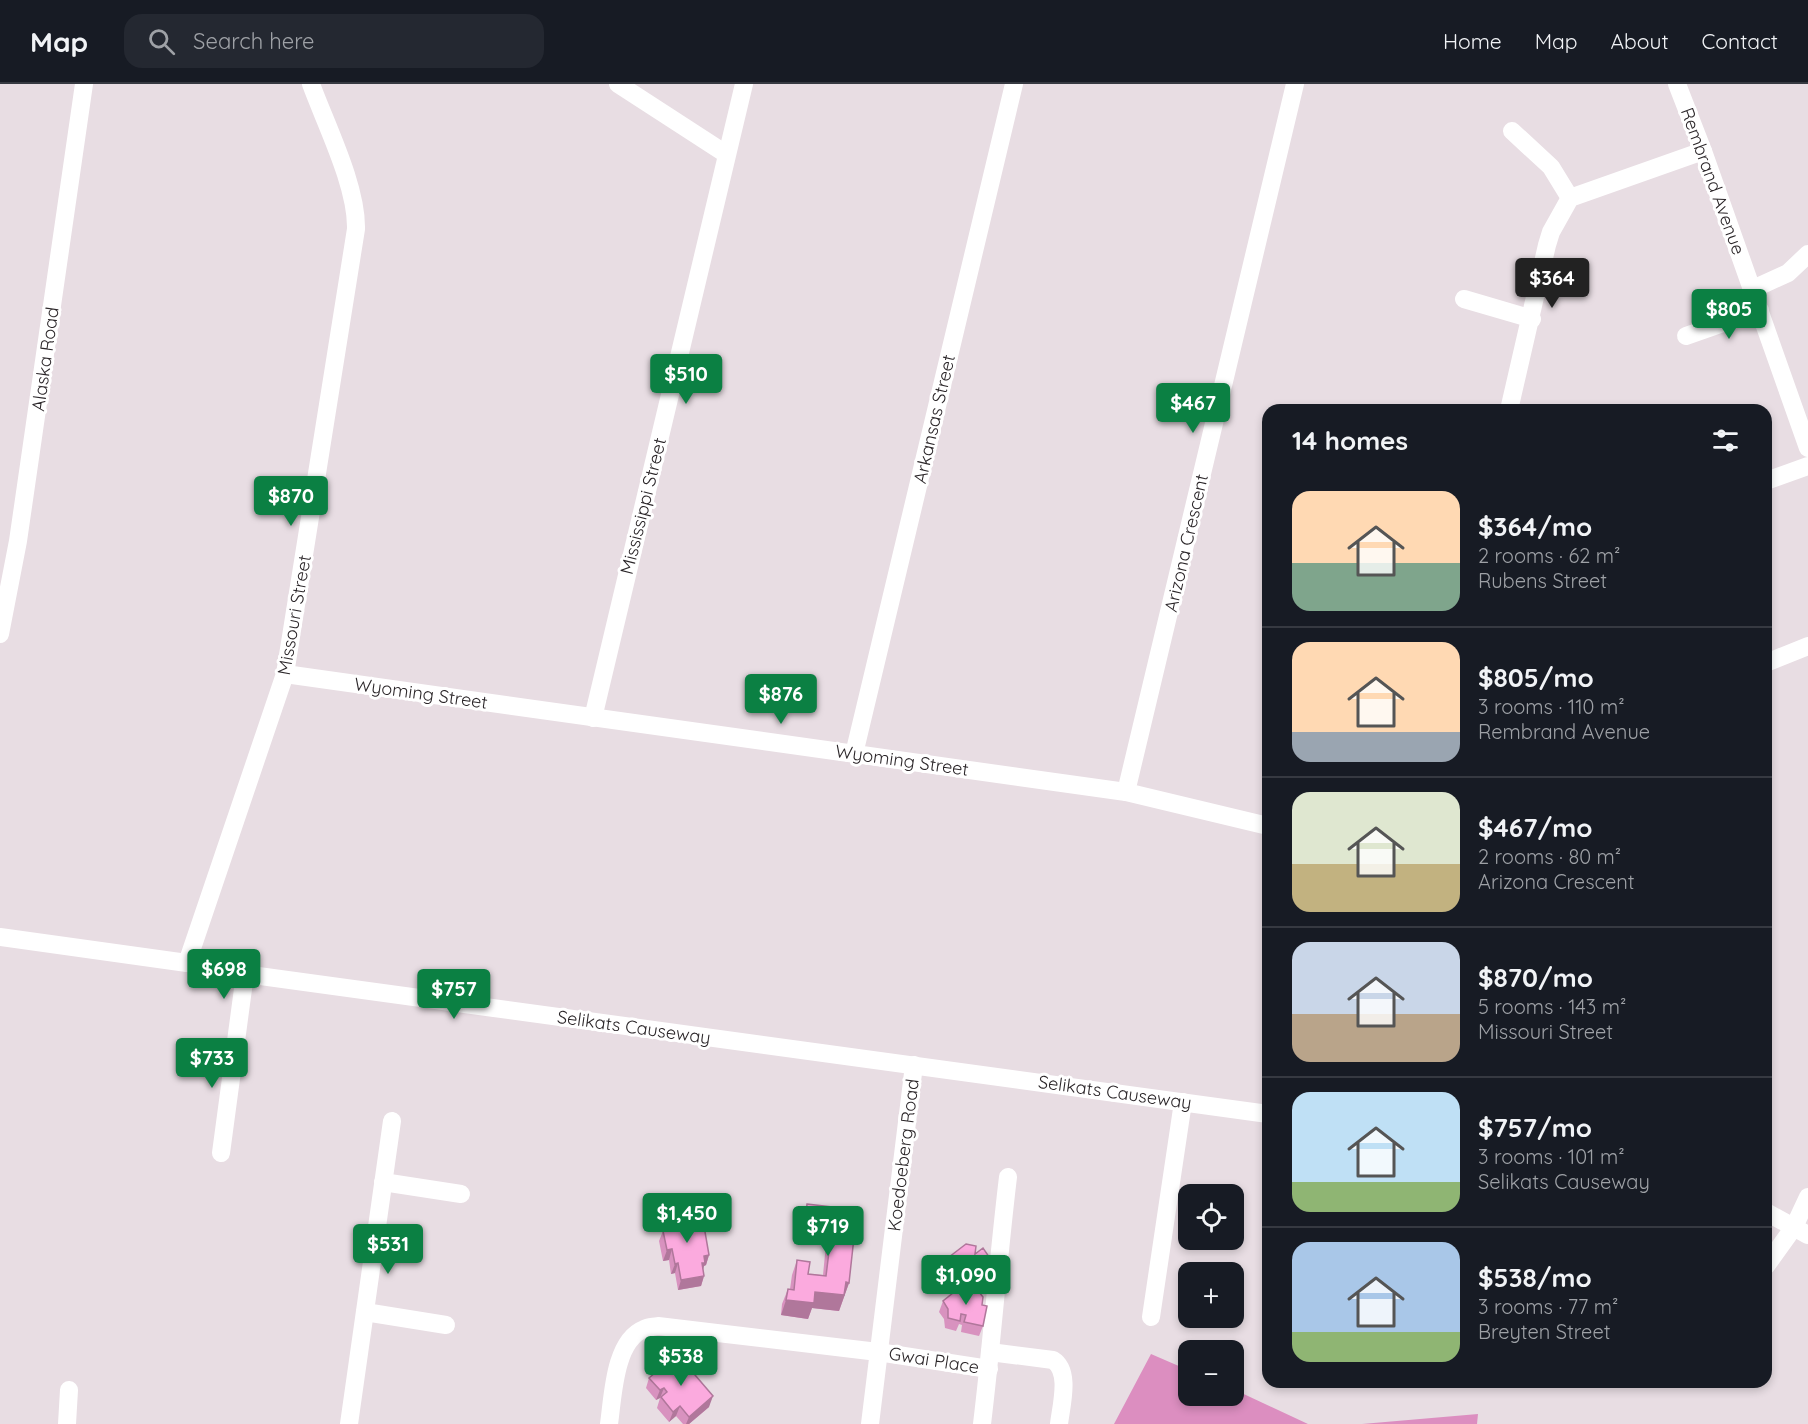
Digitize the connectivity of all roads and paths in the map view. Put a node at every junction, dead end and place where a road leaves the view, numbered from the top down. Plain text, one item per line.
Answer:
1 (84, 84) edge
2 (311, 84) edge
3 (618, 84) edge
4 (744, 84) edge
5 (1014, 84) edge
6 (1295, 84) edge
7 (1677, 84) edge
8 (1512, 131) dead end
9 (1703, 151) junction
10 (726, 154) junction
11 (1570, 198) junction
12 (1808, 254) edge
13 (1753, 289) junction
14 (1464, 299) dead end
15 (1760, 310) junction
16 (1532, 319) junction
17 (1686, 336) dead end
18 (1511, 404) edge
19 (1808, 448) edge
20 (1808, 466) edge
21 (1772, 479) edge
22 (0, 631) edge
23 (1808, 646) edge
24 (1772, 661) edge
25 (285, 674) junction
26 (593, 718) junction
27 (854, 754) junction
28 (1126, 792) junction
29 (1262, 825) edge
30 (0, 936) edge
31 (187, 963) junction
32 (245, 974) junction
33 (914, 1065) junction
34 (1183, 1102) junction
35 (1262, 1113) edge
36 (392, 1121) dead end
37 (221, 1153) dead end
38 (1008, 1178) dead end
39 (384, 1182) junction
40 (461, 1194) dead end
41 (1808, 1197) edge
42 (1772, 1215) edge
43 (1801, 1231) edge
44 (1772, 1260) edge
45 (365, 1312) junction
46 (1151, 1317) dead end
47 (446, 1325) dead end
48 (878, 1352) junction
49 (989, 1361) junction
50 (69, 1390) dead end
51 (67, 1424) edge
52 (349, 1424) edge
53 (609, 1424) edge
54 (870, 1424) edge
55 (982, 1424) edge
56 (1059, 1424) edge

1 - 22 street, Alaska Road
2 - 25 street, Missouri Street
3 - 10 street
4 - 10 street, Mississippi Street
5 - 27 street, Arkansas Street
6 - 28 street, Arizona Crescent
7 - 9 street, Rembrand Avenue
8 - 11 street
9 - 11 street
9 - 13 street, Rembrand Avenue
10 - 26 street, Mississippi Street
11 - 16 street
12 - 13 street
13 - 15 street, Rembrand Avenue
14 - 16 street
15 - 17 street
15 - 19 street, Rembrand Avenue
16 - 18 street
20 - 21 street
23 - 24 street
25 - 26 street, Wyoming Street
25 - 31 street, Missouri Street
26 - 27 street, Wyoming Street
27 - 28 street, Wyoming Street
28 - 29 street, Wyoming Street
30 - 31 street, Selikats Causeway
31 - 32 street, Selikats Causeway
32 - 33 street, Selikats Causeway
32 - 37 street
33 - 34 street, Selikats Causeway
33 - 48 street, Koedoeberg Road
34 - 35 street, Selikats Causeway
34 - 46 street
36 - 39 street
38 - 49 street
39 - 40 street
39 - 45 street
41 - 43 street
42 - 43 street
43 - 44 street
45 - 47 street
45 - 52 street
48 - 49 street, Gwai Place
48 - 53 street, Gwai Place
48 - 54 street, Koedoeberg Road
49 - 55 street
49 - 56 street, Gwai Place
50 - 51 street

